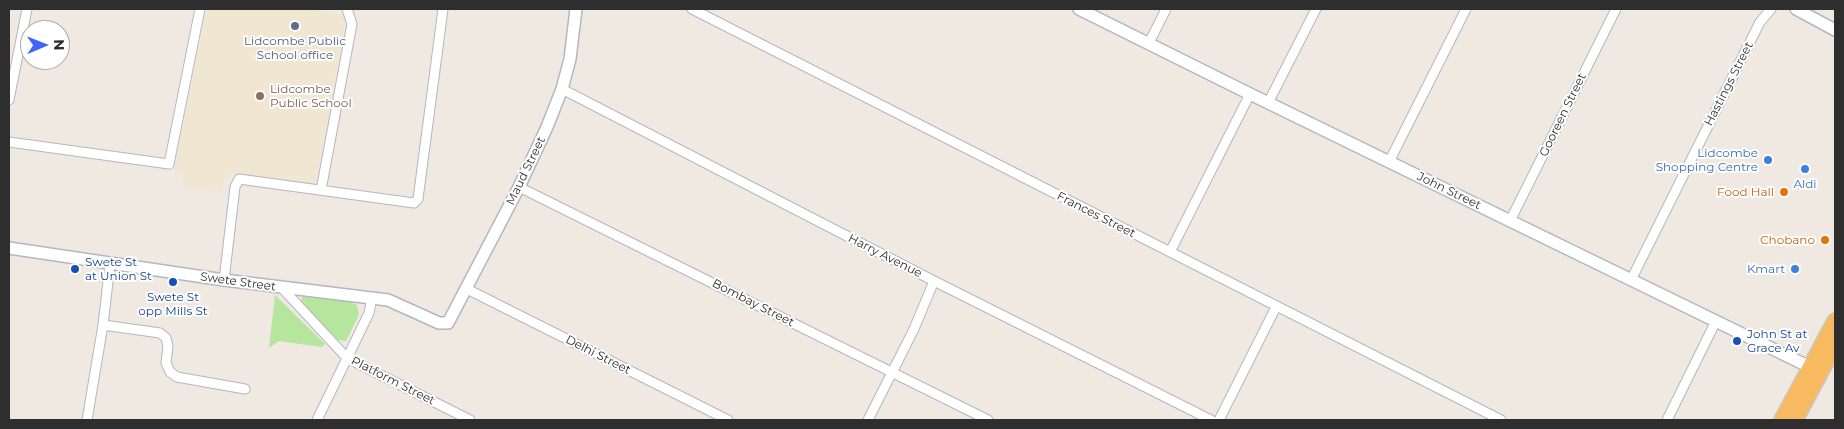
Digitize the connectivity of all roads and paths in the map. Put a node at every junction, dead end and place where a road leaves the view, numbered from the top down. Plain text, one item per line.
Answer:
1 (27, 9) edge
2 (200, 9) edge
3 (347, 9) edge
4 (443, 9) edge
5 (576, 9) edge
6 (692, 9) edge
7 (1079, 9) edge
8 (1166, 9) edge
9 (1316, 9) edge
10 (1466, 9) edge
11 (1616, 9) edge
12 (1764, 9) edge
13 (1771, 9) edge
14 (1796, 9) edge
15 (1760, 22) junction
16 (1835, 30) edge
17 (1149, 44) junction
18 (562, 88) junction
19 (1250, 94) junction
20 (9, 100) edge
21 (1268, 103) junction
22 (9, 142) edge
23 (1389, 162) junction
24 (519, 186) junction
25 (321, 190) junction
26 (1510, 221) junction
27 (9, 248) edge
28 (9, 252) edge
29 (24, 252) junction
30 (1170, 252) junction
31 (110, 264) junction
32 (224, 280) junction
33 (1631, 280) junction
34 (934, 281) junction
35 (282, 288) junction
36 (467, 289) junction
37 (372, 298) junction
38 (1276, 307) junction
39 (1716, 321) junction
40 (1835, 321) edge
41 (448, 323) joint
42 (103, 325) junction
43 (1835, 345) edge
44 (347, 358) junction
45 (1815, 369) junction
46 (892, 372) junction
47 (246, 389) dead end
48 (87, 420) edge
49 (317, 420) edge
50 (470, 420) edge
51 (728, 420) edge
52 (868, 420) edge
53 (988, 420) edge
54 (1211, 420) edge
55 (1219, 420) edge
56 (1501, 420) edge
57 (1667, 420) edge
58 (1782, 420) edge
59 (1795, 420) edge

1 - 20 street
2 - 22 street
3 - 25 street
4 - 25 street
5 - 18 street, Maud Street
6 - 30 street, Frances Street
7 - 17 street, John Street
8 - 17 street
9 - 21 street
10 - 23 street
11 - 26 street, Gooreen Street
12 - 15 street, Hastings Street
13 - 15 street, Hastings Street
14 - 16 street
15 - 33 street, Hastings Street
17 - 19 street, John Street
18 - 24 street, Maud Street
18 - 34 street, Harry Avenue
19 - 21 street, John Street
19 - 30 street
21 - 23 street, John Street
23 - 26 street, John Street
24 - 36 street, Maud Street
24 - 46 street, Bombay Street
25 - 32 street
26 - 33 street, John Street
27 - 29 street, Swete Street
28 - 29 street, Swete Street
29 - 31 street, Swete Street
30 - 38 street, Frances Street
31 - 32 street, Swete Street
31 - 42 street
32 - 35 street, Swete Street
33 - 39 street, John Street
34 - 46 street
34 - 54 street, Harry Avenue
35 - 37 street, Swete Street
35 - 44 street, Platform Street
36 - 41 street, Maud Street
36 - 51 street, Delhi Street
37 - 41 street, Swete Street
37 - 44 street
38 - 55 street
38 - 56 street, Frances Street
39 - 45 street, John Street
39 - 57 street
40 - 45 highway
42 - 47 street
42 - 48 street
43 - 45 highway
44 - 49 street
44 - 50 street, Platform Street
45 - 58 highway
45 - 59 highway
46 - 52 street
46 - 53 street, Bombay Street

